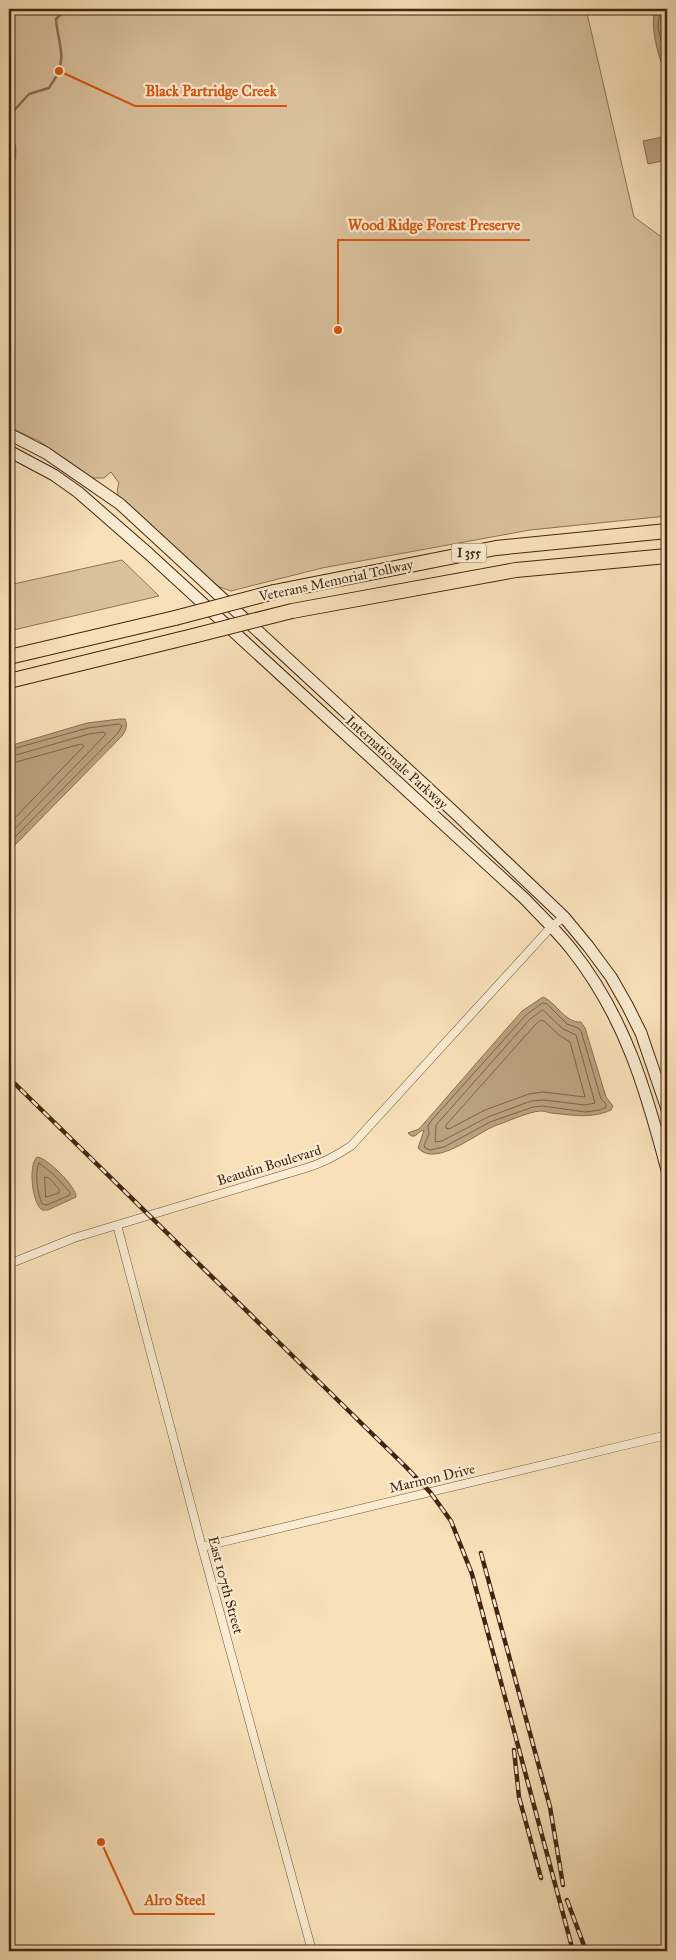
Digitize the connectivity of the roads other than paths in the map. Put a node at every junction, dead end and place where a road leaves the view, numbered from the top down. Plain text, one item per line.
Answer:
1 (9, 434) edge
2 (9, 451) edge
3 (667, 531) edge
4 (667, 556) edge
5 (9, 657) edge
6 (9, 681) edge
7 (564, 917) junction
8 (551, 927) junction
9 (667, 1109) edge
10 (667, 1170) edge
11 (117, 1225) junction
12 (9, 1264) edge
13 (667, 1435) edge
14 (202, 1547) junction
15 (312, 1951) edge

1 - 7 street, Internationale Parkway
2 - 8 street, Internationale Parkway
3 - 5 highway, Veterans Memorial Tollway / I 355, bridge
4 - 6 highway, Veterans Memorial Tollway / I 355, bridge
7 - 8 street, Beaudin Boulevard
7 - 9 street, Internationale Parkway
8 - 10 street, Internationale Parkway
8 - 11 street, Beaudin Boulevard
11 - 12 street, Beaudin Boulevard
11 - 14 street, East 107th Street
13 - 14 street, Marmon Drive
14 - 15 street, East 107th Street

